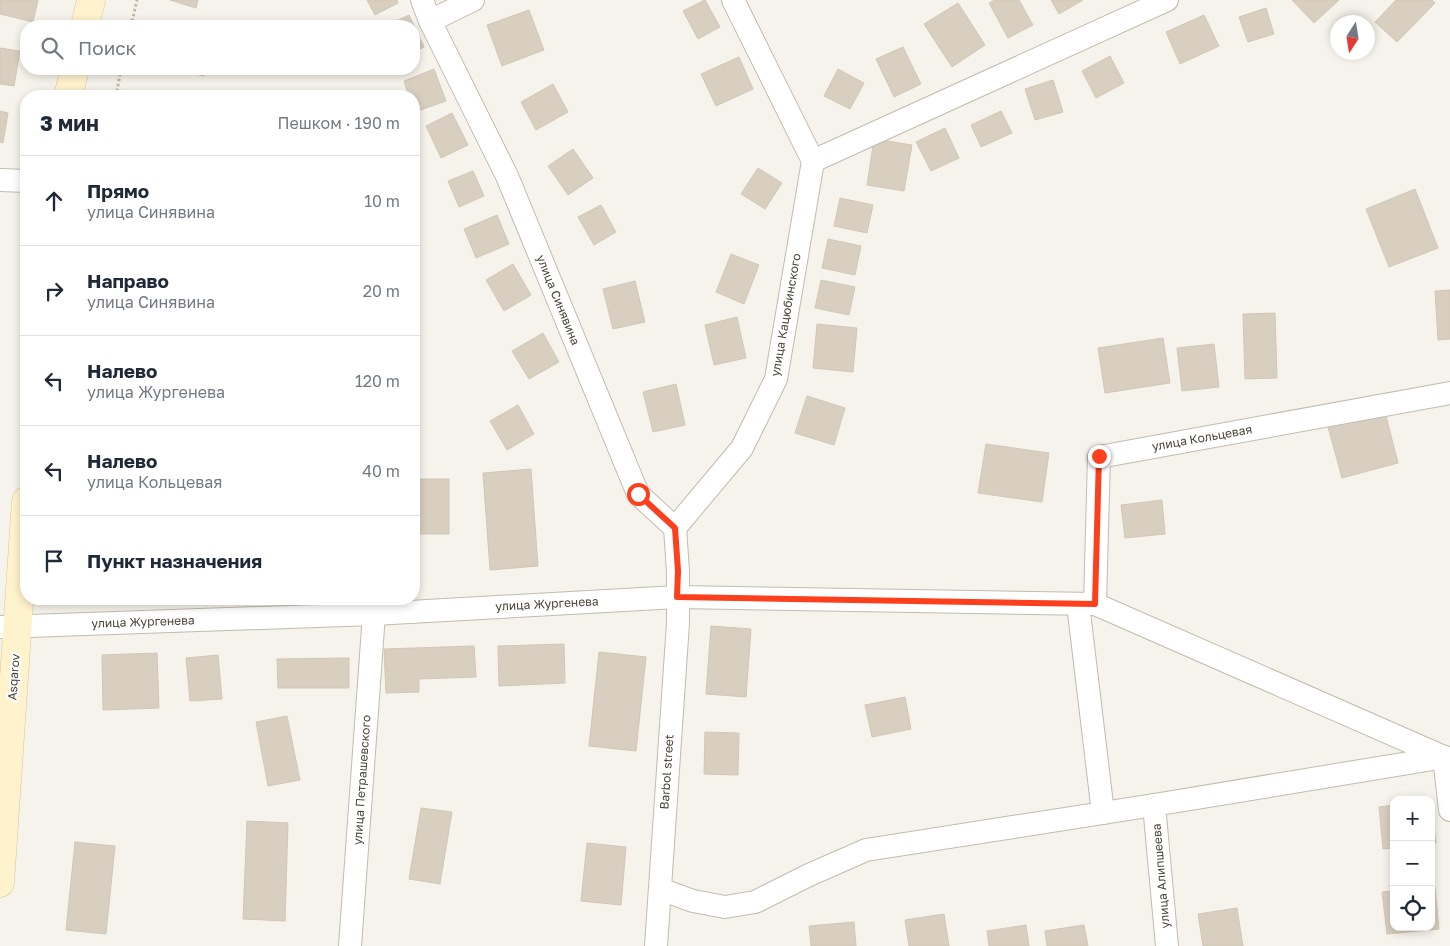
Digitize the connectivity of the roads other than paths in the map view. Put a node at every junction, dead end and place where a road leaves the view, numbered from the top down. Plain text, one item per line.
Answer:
1 (91, 0) edge
2 (422, 0) edge
3 (473, 0) edge
4 (733, 0) edge
5 (1167, 0) edge
6 (86, 20) edge
7 (430, 21) junction
8 (73, 75) edge
9 (70, 90) edge
10 (813, 161) junction
11 (0, 180) edge
12 (20, 181) edge
13 (1450, 393) edge
14 (675, 528) junction
15 (20, 545) edge
16 (677, 597) junction
17 (1087, 604) junction
18 (339, 607) edge
19 (374, 614) junction
20 (9, 626) edge
21 (1447, 757) edge
22 (1154, 805) junction
23 (1450, 810) edge
24 (1103, 813) junction
25 (0, 883) edge
26 (660, 889) junction
27 (350, 946) edge
28 (656, 946) edge
29 (1167, 946) edge

1 - 6 main road
2 - 7 street, улица Синявина
3 - 7 street
4 - 10 street
5 - 10 street
7 - 14 street, улица Синявина
8 - 9 main road
10 - 14 street, улица Кацюбинского
11 - 12 street
13 - 17 street, улица Кольцевая
14 - 16 street
15 - 20 main road, Asqarov
16 - 17 street, улица Жургенева
16 - 19 street, улица Жургенева
16 - 26 street, Barbol street
17 - 21 street
17 - 24 street
18 - 19 street, улица Жургенева
18 - 20 street, улица Жургенева
19 - 27 street, улица Петрашевского
20 - 25 main road, Asqarov
21 - 22 street
21 - 23 street
22 - 24 street
22 - 29 street, улица Алипшеева
24 - 26 street
26 - 28 street, Barbol street

